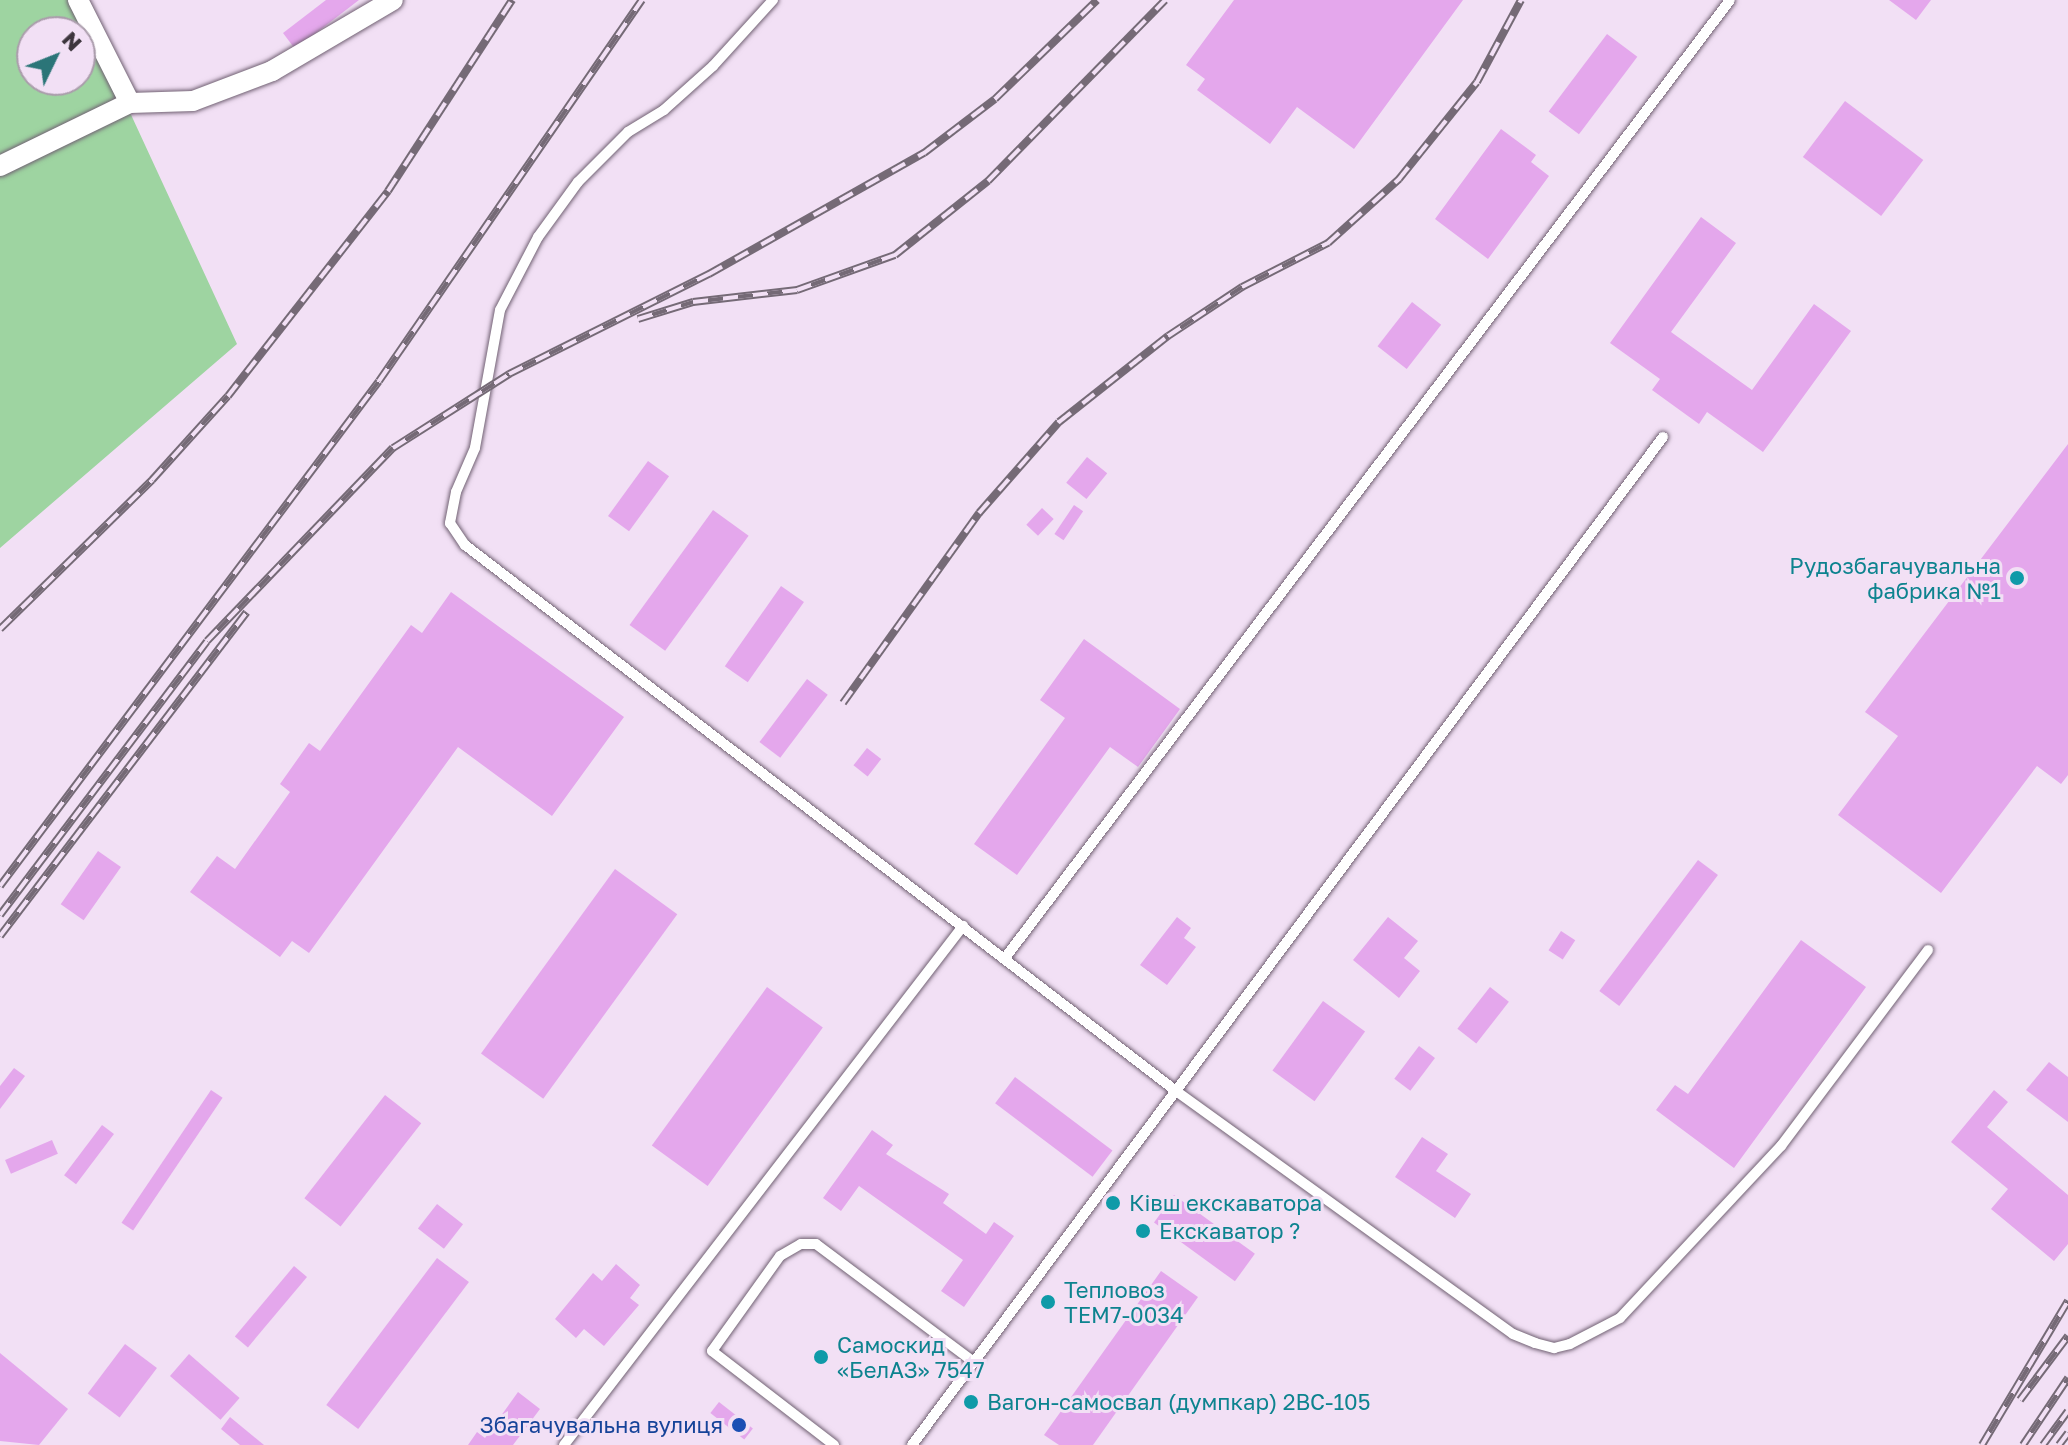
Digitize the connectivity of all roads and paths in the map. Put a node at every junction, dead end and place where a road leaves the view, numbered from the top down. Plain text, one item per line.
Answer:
1 (78, 0) edge
2 (393, 0) edge
3 (773, 0) edge
4 (1730, 0) edge
5 (130, 103) junction
6 (0, 166) edge
7 (1663, 437) dead end
8 (963, 926) junction
9 (1928, 950) dead end
10 (1005, 958) junction
11 (1176, 1091) junction
12 (974, 1362) junction
13 (564, 1445) edge
14 (834, 1445) edge
15 (912, 1445) edge

1 - 5 street
2 - 5 street
3 - 8 lane
4 - 10 lane
5 - 6 street
7 - 11 lane
8 - 10 lane
8 - 13 lane
9 - 11 lane
10 - 11 lane
11 - 12 lane
12 - 14 lane
12 - 15 lane

